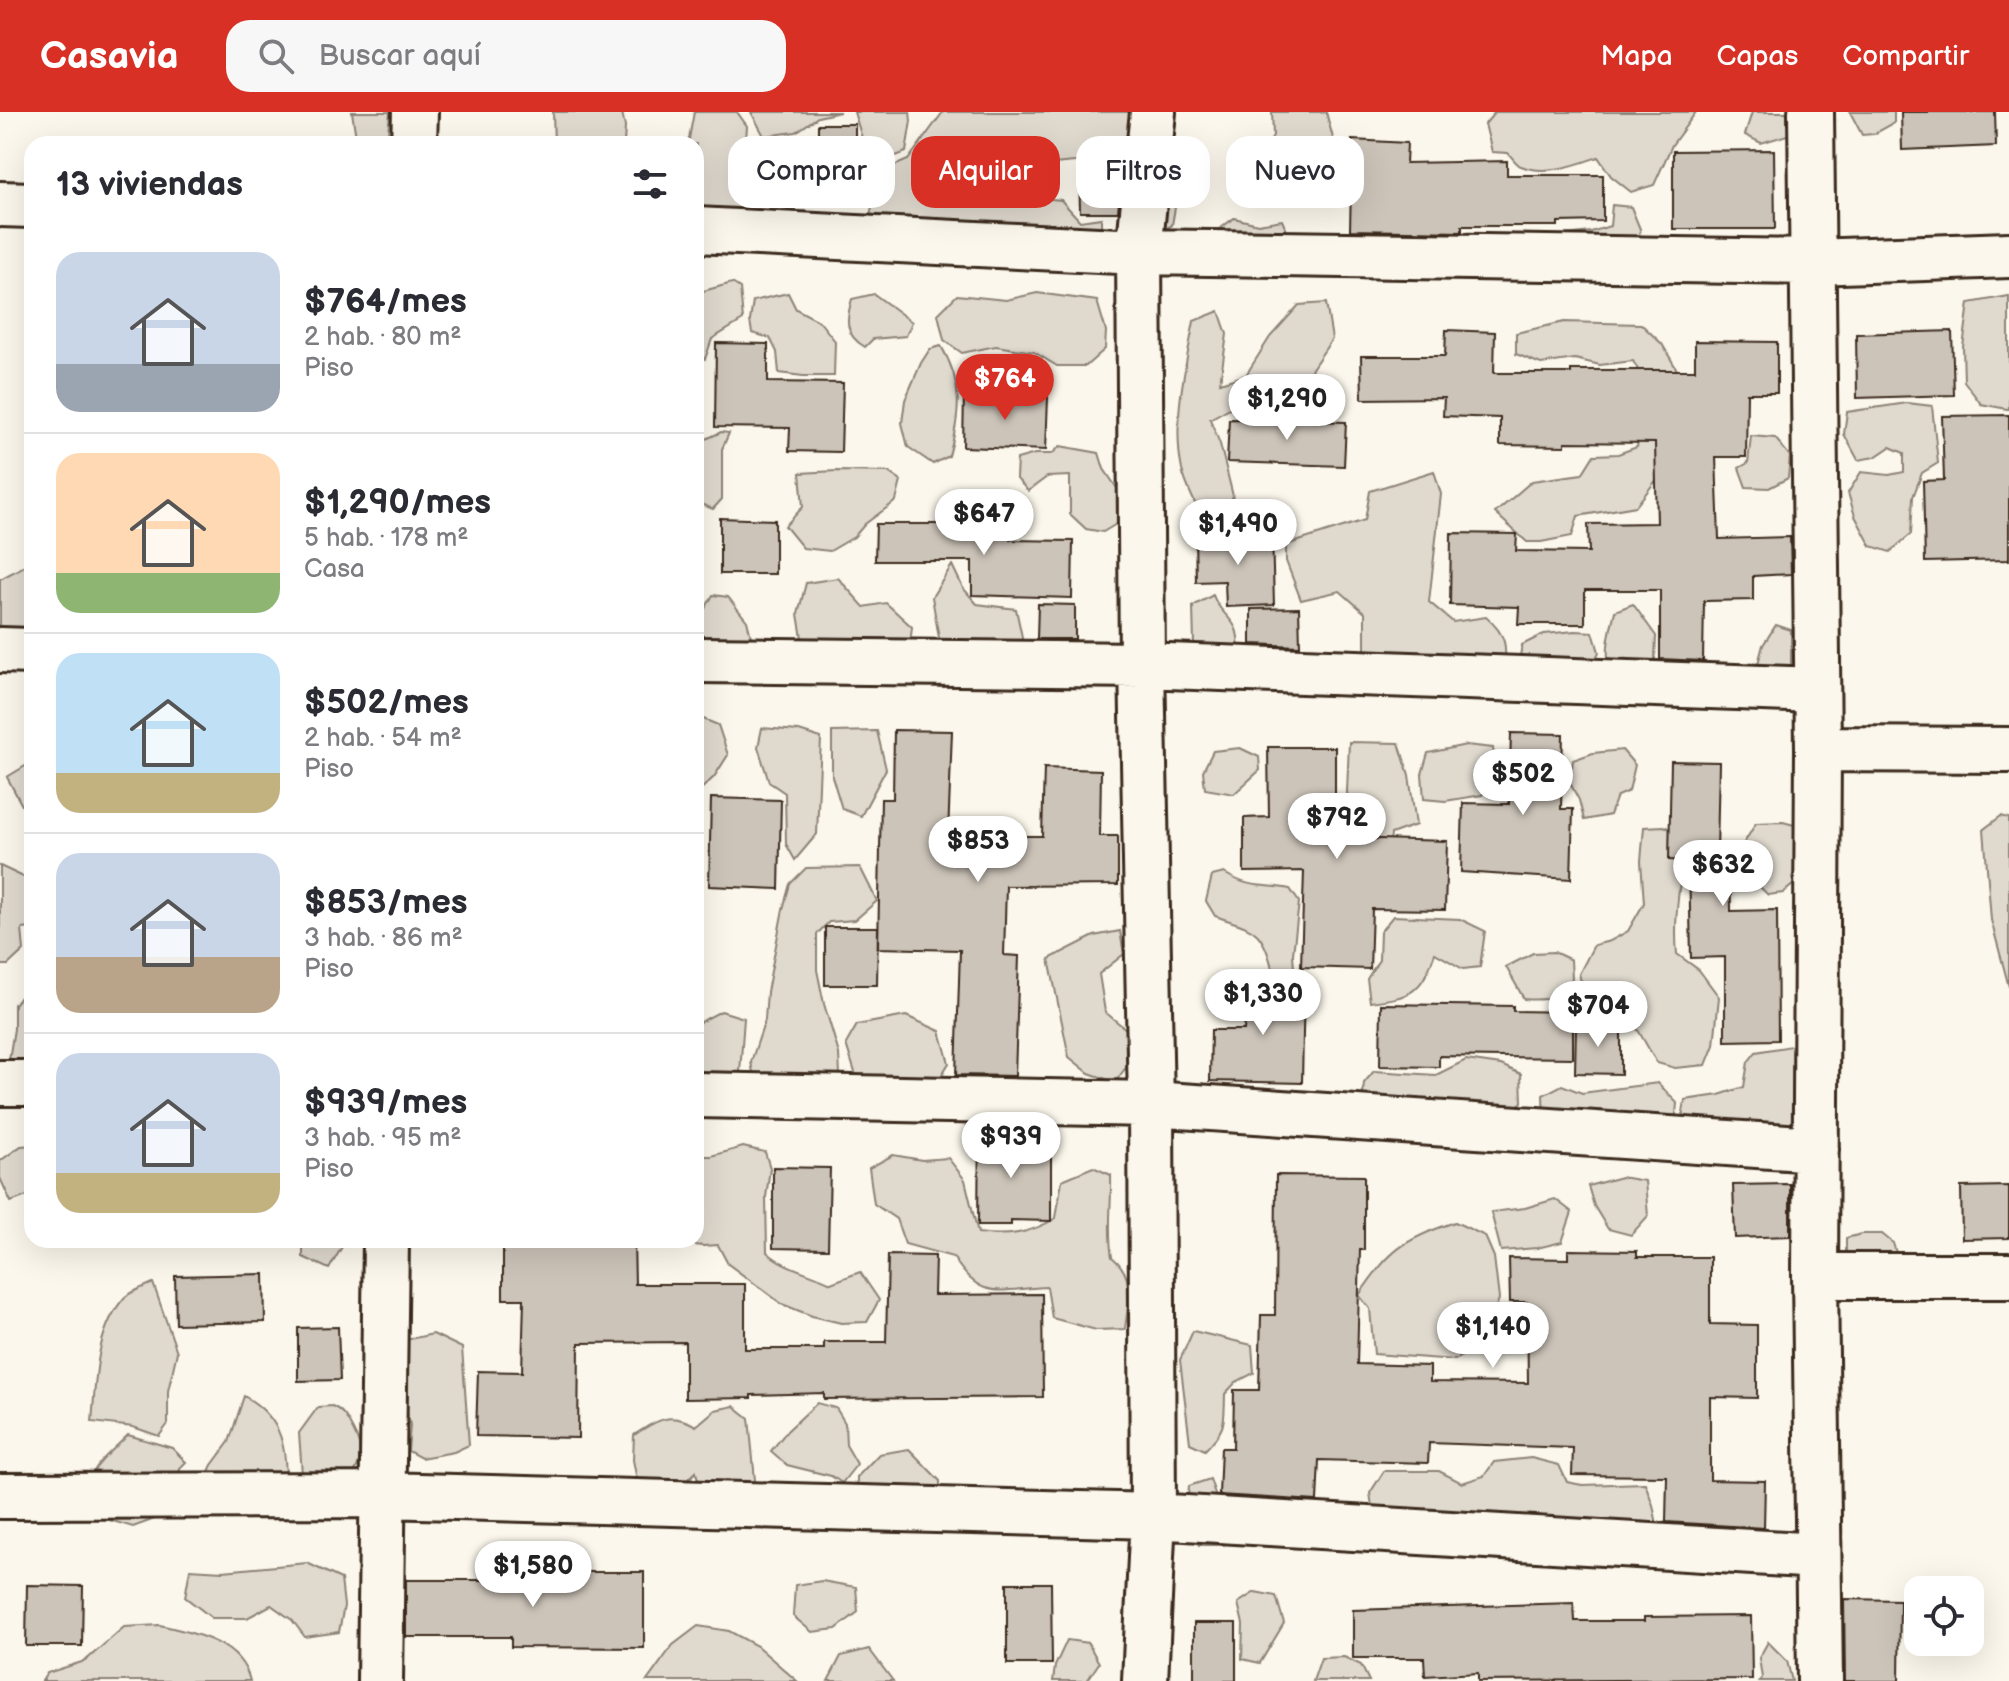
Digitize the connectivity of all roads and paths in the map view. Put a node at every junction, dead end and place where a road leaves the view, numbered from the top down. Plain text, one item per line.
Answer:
1 (415, 112) edge
2 (1153, 112) edge
3 (1811, 112) edge
4 (414, 136) edge
5 (0, 204) edge
6 (24, 205) edge
7 (704, 230) edge
8 (1139, 252) junction
9 (2009, 255) edge
10 (1813, 262) junction
11 (0, 650) edge
12 (24, 651) edge
13 (704, 660) edge
14 (1142, 665) junction
15 (1817, 690) junction
16 (1818, 749) junction
17 (2009, 750) edge
18 (0, 1083) edge
19 (24, 1083) edge
20 (704, 1095) edge
21 (1151, 1104) junction
22 (1816, 1149) junction
23 (386, 1248) edge
24 (1815, 1276) junction
25 (2009, 1276) edge
26 (383, 1495) junction
27 (0, 1496) edge
28 (1153, 1516) junction
29 (1818, 1556) junction
30 (380, 1681) edge
31 (1145, 1681) edge
32 (1820, 1681) edge

1 - 4 street
2 - 8 street
3 - 10 street
5 - 6 street
7 - 8 street
8 - 10 street
8 - 14 street
9 - 10 street
10 - 15 street
11 - 12 street
13 - 14 street
14 - 15 street
14 - 21 street
15 - 16 street
16 - 17 street
16 - 22 street
18 - 19 street
20 - 21 street
21 - 22 street
21 - 28 street
22 - 24 street
23 - 26 street
24 - 25 street
24 - 29 street
26 - 27 street
26 - 28 street
26 - 30 street
28 - 29 street
28 - 31 street
29 - 32 street

